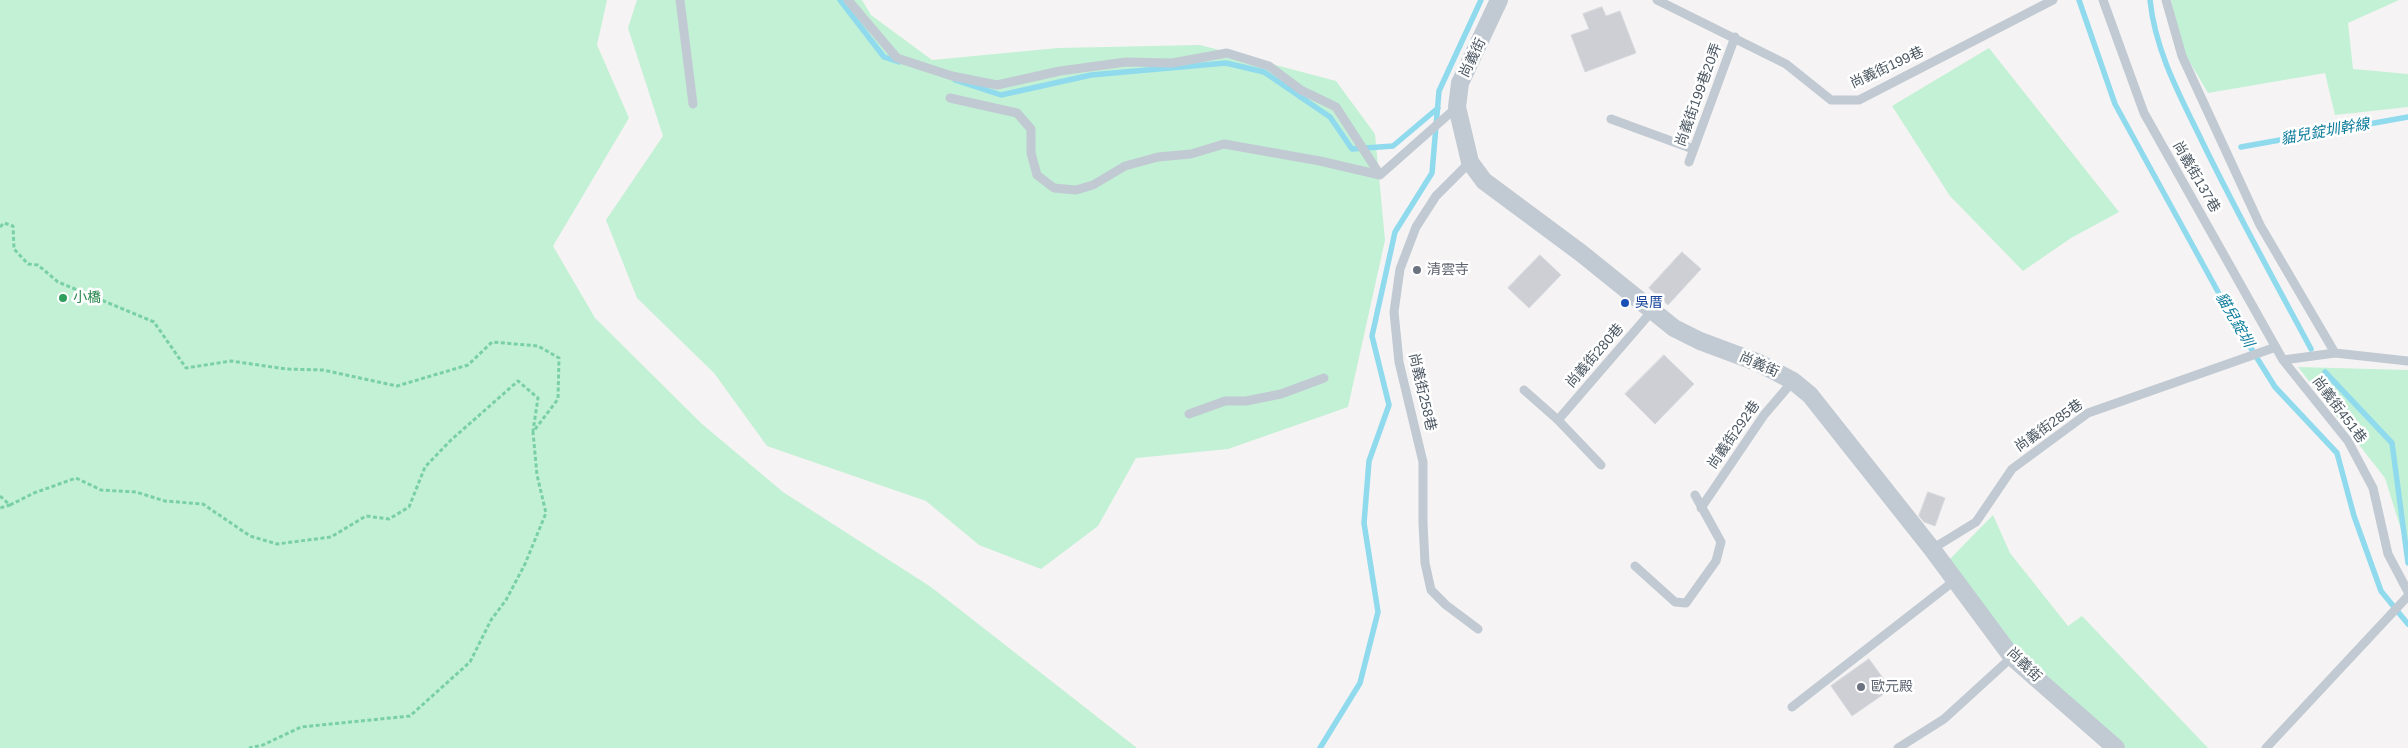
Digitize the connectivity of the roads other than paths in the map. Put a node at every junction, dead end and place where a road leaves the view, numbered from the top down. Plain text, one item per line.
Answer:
1 (680, 0) edge
2 (848, 0) edge
3 (1499, 0) edge
4 (1657, 0) edge
5 (2053, 0) edge
6 (2103, 0) edge
7 (2166, 0) edge
8 (1735, 37) junction
9 (950, 98) dead end
10 (693, 104) dead end
11 (1453, 111) junction
12 (1611, 119) dead end
13 (1693, 149) junction
14 (1470, 162) junction
15 (1689, 162) dead end
16 (1380, 175) junction
17 (1652, 311) junction
18 (2276, 348) junction
19 (2335, 353) junction
20 (2283, 360) junction
21 (2408, 361) edge
22 (1324, 378) dead end
23 (1792, 381) junction
24 (1524, 390) dead end
25 (1189, 414) dead end
26 (1558, 420) junction
27 (1601, 466) dead end
28 (1694, 495) dead end
29 (1701, 508) junction
30 (1932, 549) junction
31 (1635, 566) dead end
32 (1954, 580) junction
33 (2408, 592) edge
34 (2408, 596) edge
35 (1478, 629) dead end
36 (2012, 657) junction
37 (1792, 707) dead end
38 (1898, 748) edge
39 (2116, 748) edge
40 (2266, 748) edge

1 - 10 lane
2 - 16 lane
3 - 11 street, 尚義街
4 - 8 lane, 尚義街199巷
5 - 8 lane, 尚義街199巷
6 - 18 lane, 尚義街137巷
7 - 19 lane
8 - 13 lane, 尚義街199巷20弄
9 - 16 lane
11 - 14 street, 尚義街
11 - 16 lane
12 - 13 lane
13 - 15 lane, 尚義街199巷20弄
14 - 17 street, 尚義街
14 - 35 lane, 尚義街258巷
17 - 23 street, 尚義街
17 - 26 lane, 尚義街280巷
18 - 20 lane, 尚義街137巷
18 - 30 lane, 尚義街285巷
19 - 20 lane
19 - 21 lane
20 - 33 lane, 尚義街451巷
22 - 25 lane
23 - 29 lane, 尚義街292巷
23 - 30 street, 尚義街
24 - 26 lane
26 - 27 lane
28 - 29 lane
29 - 31 lane
30 - 32 street, 尚義街
32 - 36 street, 尚義街
32 - 37 lane
34 - 40 lane
36 - 38 lane
36 - 39 street, 尚義街

